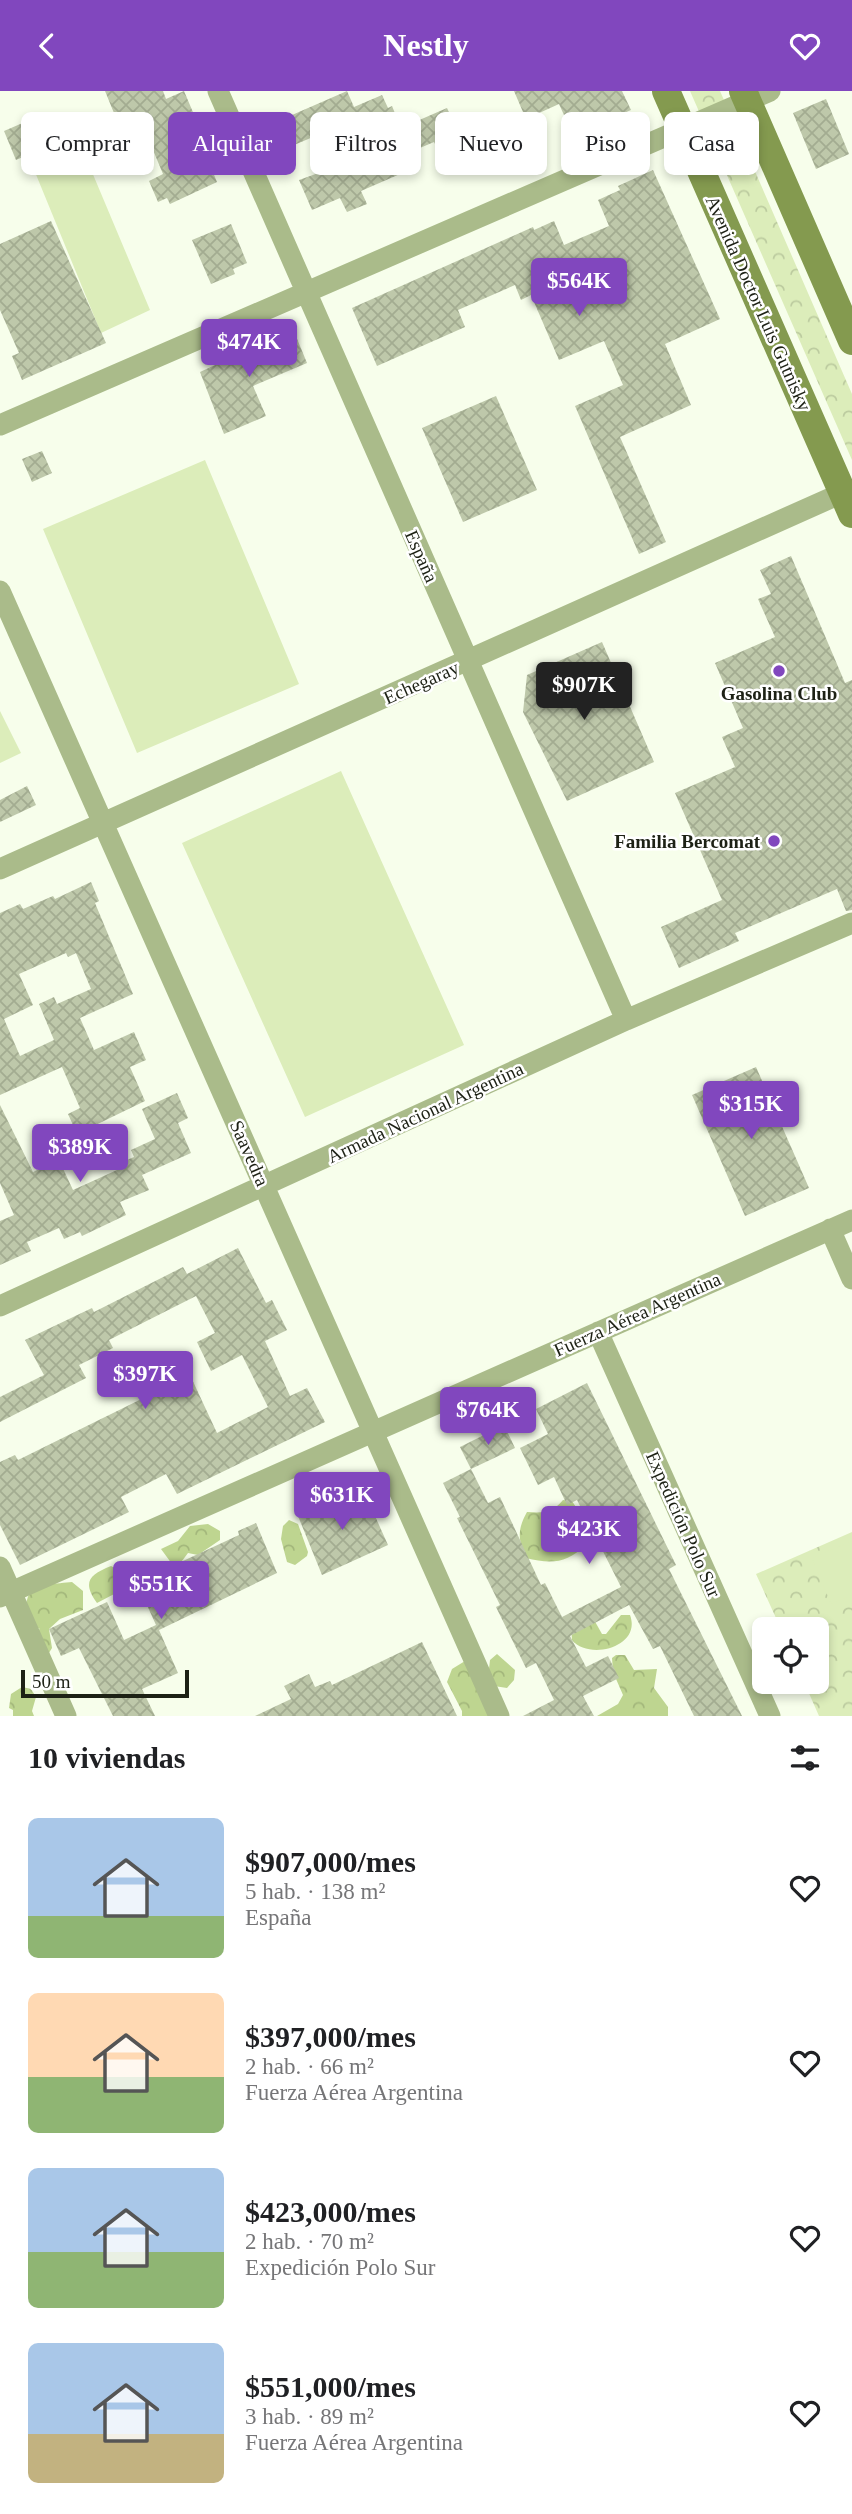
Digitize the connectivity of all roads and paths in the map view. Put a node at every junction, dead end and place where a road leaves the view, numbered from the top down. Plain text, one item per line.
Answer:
1 (218, 91) edge
2 (666, 91) edge
3 (754, 94) edge
4 (675, 112) edge
5 (717, 112) edge
6 (664, 137) edge
7 (703, 175) edge
8 (306, 292) junction
9 (852, 341) edge
10 (0, 425) edge
11 (847, 504) edge
12 (0, 591) edge
13 (468, 661) junction
14 (104, 824) junction
15 (0, 869) edge
16 (852, 923) edge
17 (626, 1020) junction
18 (264, 1185) junction
19 (852, 1220) edge
20 (830, 1229) junction
21 (852, 1279) edge
22 (0, 1306) edge
23 (598, 1332) junction
24 (373, 1431) junction
25 (0, 1567) edge
26 (6, 1594) edge
27 (66, 1716) edge
28 (499, 1716) edge
29 (770, 1716) edge

1 - 8 street, España
2 - 4 main road, Avenida Doctor Luis Gutnisky
3 - 5 street
3 - 9 main road
6 - 8 street
7 - 11 main road, Avenida Doctor Luis Gutnisky
8 - 10 street
8 - 13 street, España
11 - 13 street, Echegaray
12 - 14 street, Saavedra
13 - 14 street, Echegaray
13 - 17 street, España
14 - 15 street, Echegaray
14 - 18 street, Saavedra
16 - 17 street, Armada Nacional Argentina
17 - 18 street, Armada Nacional Argentina
18 - 22 street, Armada Nacional Argentina
18 - 24 street, Saavedra
19 - 20 street, Fuerza Aérea Argentina
20 - 21 street
20 - 23 street, Fuerza Aérea Argentina
23 - 24 street, Fuerza Aérea Argentina
23 - 29 street, Expedición Polo Sur
24 - 26 street, Fuerza Aérea Argentina
24 - 28 street, Saavedra
25 - 26 street
26 - 27 street

